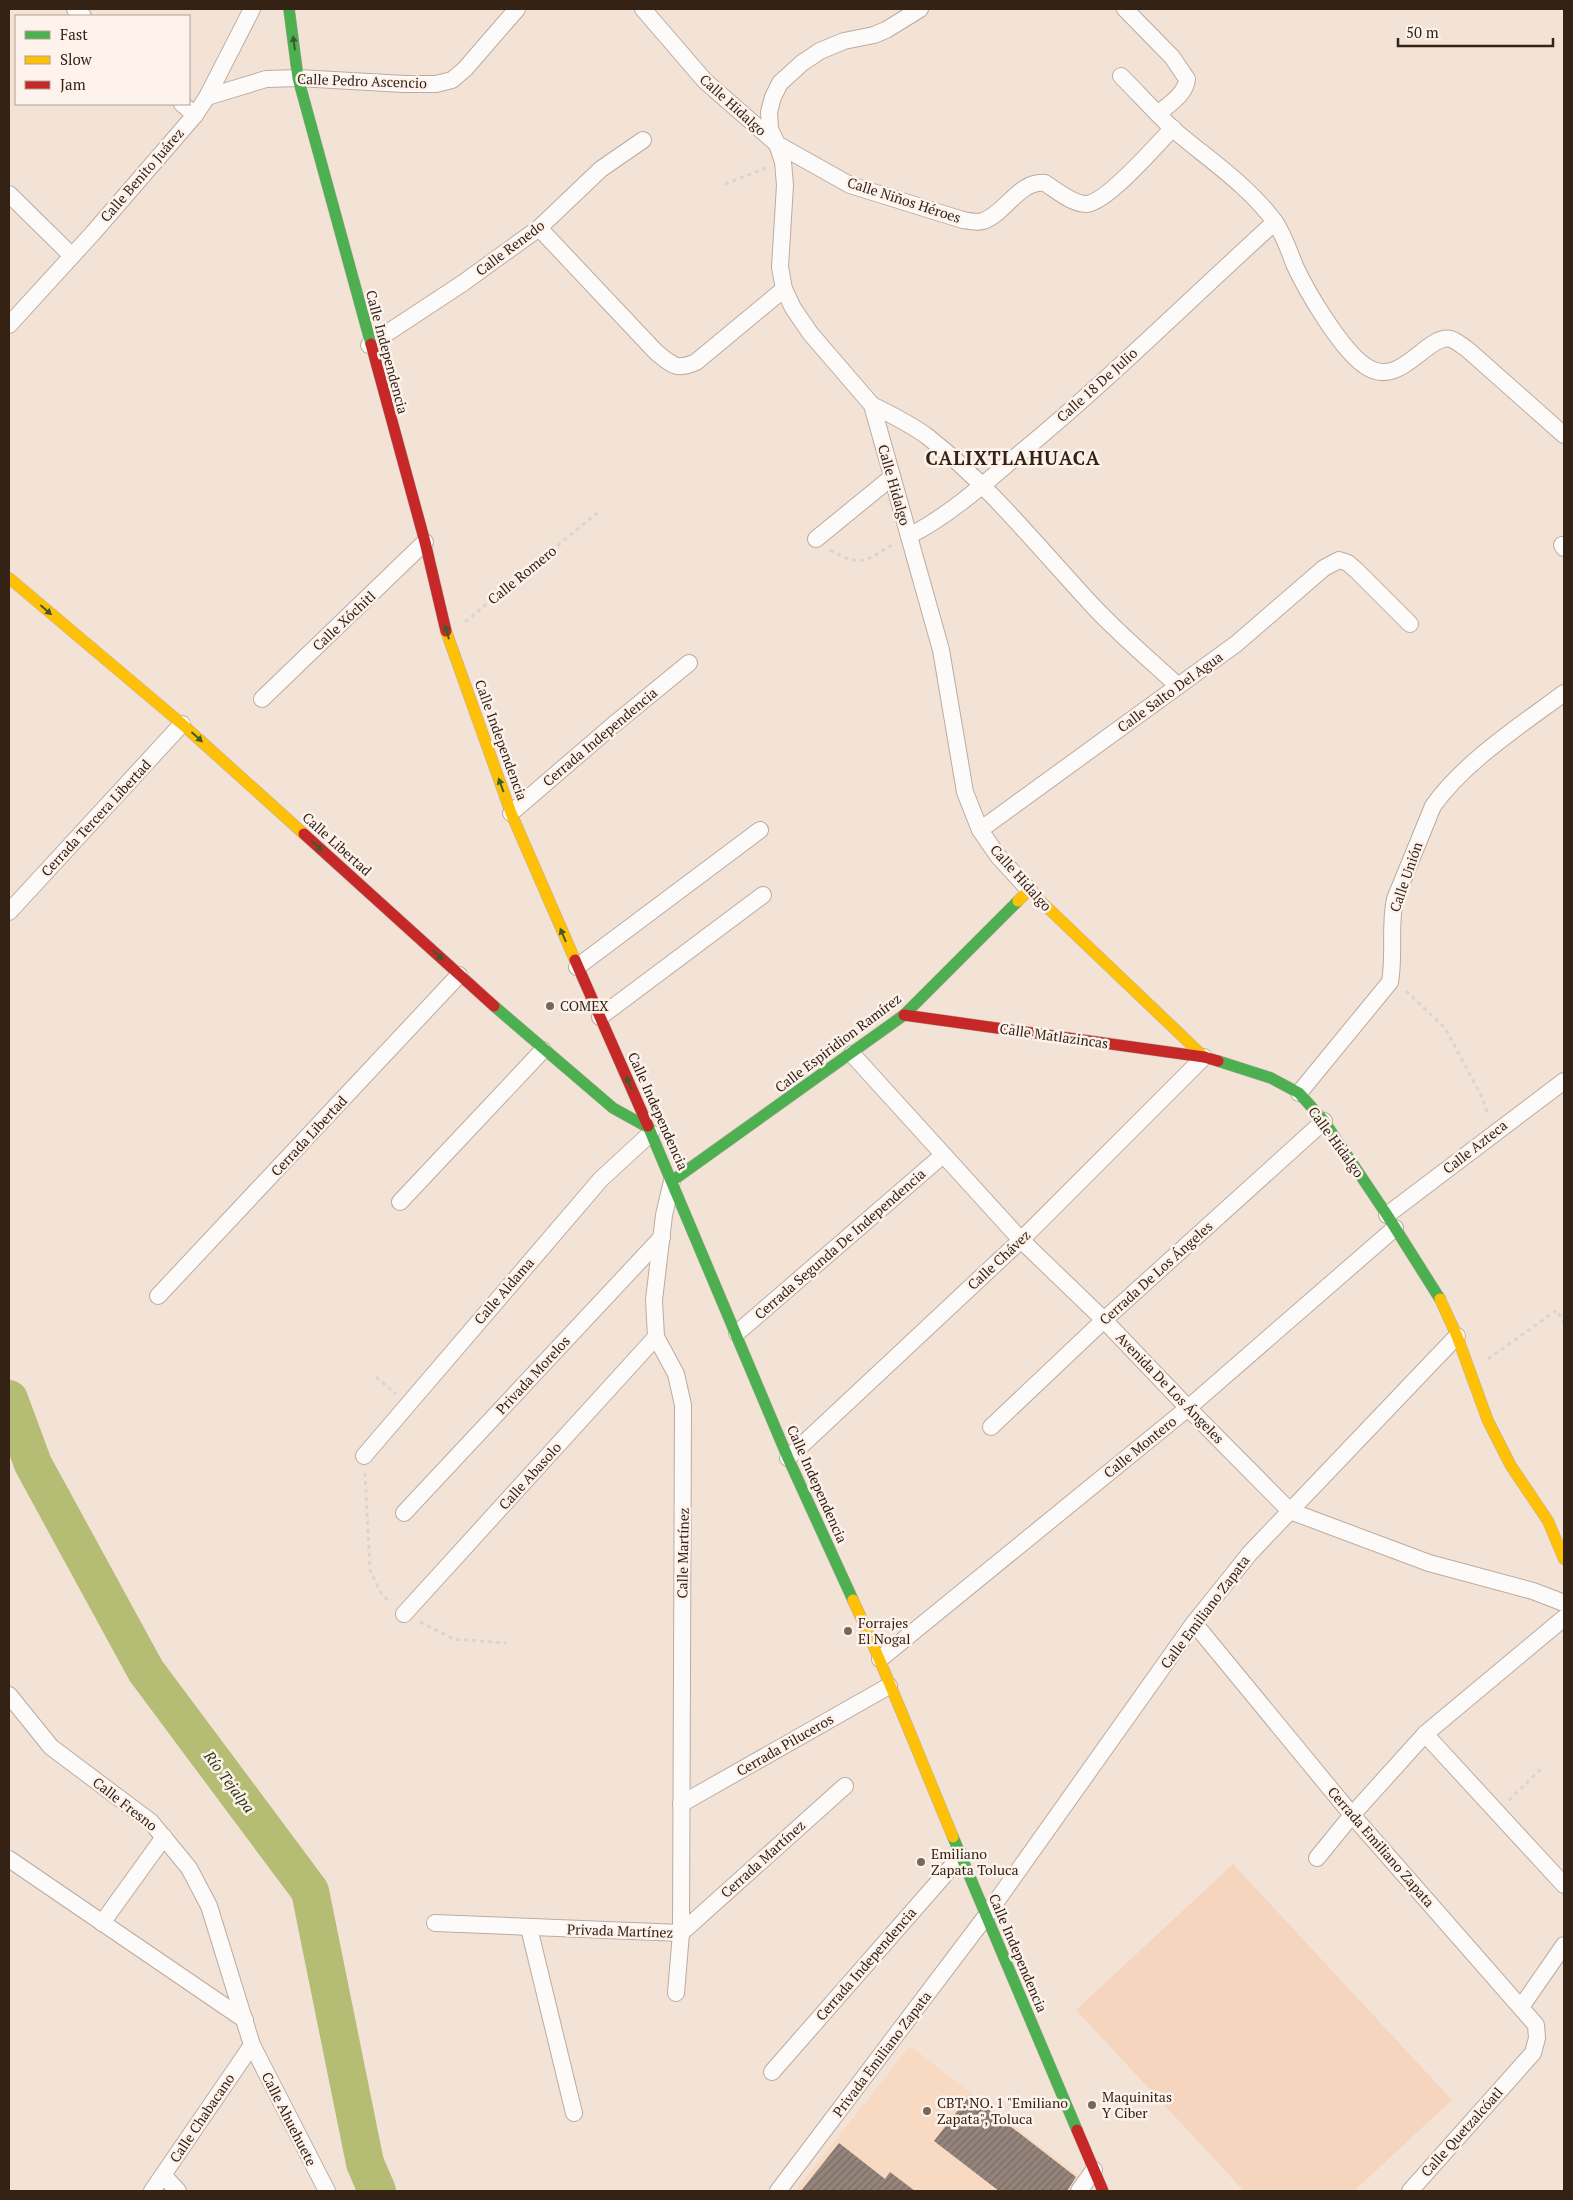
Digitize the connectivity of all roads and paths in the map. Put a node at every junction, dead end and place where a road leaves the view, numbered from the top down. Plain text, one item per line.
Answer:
1 (252, 9) edge
2 (289, 9) edge
3 (517, 9) edge
4 (643, 9) edge
5 (920, 9) edge
6 (1125, 9) edge
7 (1121, 76) dead end
8 (298, 78) junction
9 (207, 97) junction
10 (183, 105) edge
11 (1158, 114) junction
12 (194, 115) junction
13 (1173, 128) junction
14 (643, 140) dead end
15 (777, 144) junction
16 (783, 162) junction
17 (725, 184) dead end
18 (9, 194) edge
19 (1275, 222) junction
20 (539, 228) junction
21 (72, 256) junction
22 (784, 289) junction
23 (9, 326) edge
24 (369, 345) junction
25 (872, 405) junction
26 (1564, 433) edge
27 (892, 477) junction
28 (981, 486) junction
29 (597, 513) dead end
30 (909, 536) junction
31 (816, 538) joint
32 (425, 542) junction
33 (9, 578) edge
34 (1410, 624) dead end
35 (447, 636) junction
36 (689, 663) dead end
37 (1178, 686) junction
38 (1564, 693) edge
39 (262, 698) dead end
40 (182, 724) junction
41 (511, 813) junction
42 (760, 830) dead end
43 (980, 830) junction
44 (1028, 890) junction
45 (763, 896) dead end
46 (9, 912) edge
47 (577, 967) junction
48 (459, 974) junction
49 (1390, 982) junction
50 (904, 1015) junction
51 (600, 1017) junction
52 (542, 1050) junction
53 (852, 1054) junction
54 (1204, 1057) junction
55 (1564, 1081) edge
56 (1299, 1093) junction
57 (1324, 1121) junction
58 (650, 1130) junction
59 (1494, 1132) junction
60 (942, 1155) junction
61 (672, 1181) junction
62 (400, 1202) dead end
63 (1391, 1221) junction
64 (662, 1237) junction
65 (1021, 1240) junction
66 (158, 1296) dead end
67 (1104, 1320) junction
68 (1564, 1324) edge
69 (737, 1333) junction
70 (1457, 1336) junction
71 (656, 1337) junction
72 (1469, 1372) junction
73 (376, 1377) dead end
74 (408, 1404) junction
75 (1188, 1408) junction
76 (991, 1427) dead end
77 (364, 1456) joint
78 (788, 1458) junction
79 (1290, 1511) junction
80 (404, 1513) dead end
81 (1564, 1559) edge
82 (1564, 1603) edge
83 (404, 1614) junction
84 (1564, 1618) edge
85 (1194, 1623) junction
86 (506, 1643) dead end
87 (880, 1658) junction
88 (889, 1686) junction
89 (9, 1695) edge
90 (1425, 1734) junction
91 (1542, 1767) dead end
92 (845, 1786) dead end
93 (682, 1804) junction
94 (1498, 1811) junction
95 (1352, 1815) junction
96 (164, 1837) junction
97 (961, 1856) junction
98 (9, 1858) edge
99 (1317, 1858) dead end
100 (1564, 1885) edge
101 (986, 1916) junction
102 (102, 1923) junction
103 (435, 1923) dead end
104 (529, 1928) junction
105 (681, 1933) junction
106 (1564, 1945) edge
107 (676, 1993) dead end
108 (1521, 2007) junction
109 (245, 2020) junction
110 (252, 2046) junction
111 (772, 2072) dead end
112 (1515, 2073) joint
113 (574, 2113) dead end
114 (1094, 2170) junction
115 (164, 2175) junction
116 (152, 2191) edge
117 (178, 2191) edge
118 (327, 2191) edge
119 (778, 2191) edge
120 (1079, 2191) edge
121 (1103, 2191) edge
122 (1410, 2191) edge

1 - 9 street, Calle Benito Juárez
8 -> 2 main road, Calle Independencia
3 - 8 street, Calle Pedro Ascencio
4 - 15 street, Calle Hidalgo
5 - 15 street
6 - 11 street
7 - 11 street
8 - 9 street, Calle Pedro Ascencio
8 - 24 main road, Calle Independencia
9 - 12 street, Calle Benito Juárez
10 - 12 street
11 - 13 street
12 - 21 street, Calle Benito Juárez
13 - 15 street, Calle Niños Héroes
13 - 19 street
14 - 20 street, Calle Renedo
15 - 16 street, Calle Hidalgo
16 - 17 path
16 - 22 street, Calle Hidalgo
18 - 21 street
19 - 26 street
19 - 28 street, Calle 18 De Julio
20 - 22 street
20 - 24 street, Calle Renedo
21 - 23 street, Calle Benito Juárez
22 - 25 street, Calle Hidalgo
24 - 32 main road, Calle Independencia
25 - 27 street, Calle Hidalgo
25 - 28 street
27 - 30 street, Calle Hidalgo
27 - 31 street
28 - 30 street, Calle 18 De Julio
28 - 37 street
29 - 35 path, Calle Romero
30 - 31 path
30 - 43 street, Calle Hidalgo
35 -> 32 main road, Calle Independencia
32 - 39 street, Calle Xóchitl
33 -> 40 main road, Calle Libertad
34 - 37 street, Calle Salto Del Agua
41 -> 35 main road, Calle Independencia
36 - 41 street, Cerrada Independencia
37 - 43 street, Calle Salto Del Agua
38 - 49 street, Calle Unión
40 - 46 street, Cerrada Tercera Libertad
40 -> 48 main road, Calle Libertad
47 -> 41 main road, Calle Independencia
42 - 47 street
43 - 44 street, Calle Hidalgo
44 - 50 main road, Calle Espiridion Ramírez
44 - 54 main road, Calle Hidalgo
45 - 51 street
47 - 51 main road, Calle Independencia
48 - 52 main road, Calle Libertad
48 - 66 street, Cerrada Libertad
49 - 56 street
49 - 59 path
50 - 53 main road, Calle Espiridion Ramírez
50 - 54 main road, Calle Matlazincas
58 -> 51 main road, Calle Independencia
52 - 58 main road, Calle Libertad
52 - 62 street
53 - 60 street, Avenida De Los Ángeles
53 - 61 main road, Calle Espiridion Ramírez
54 - 56 main road, Calle Hidalgo
54 - 65 street, Calle Chávez
55 - 59 street, Calle Azteca
56 - 57 main road, Calle Hidalgo
57 - 63 main road, Calle Hidalgo
57 - 67 street, Cerrada De Los Ángeles
58 - 61 main road, Calle Independencia
58 - 74 street, Calle Aldama
59 - 63 street, Calle Azteca
60 - 65 street, Avenida De Los Ángeles
60 - 69 street, Cerrada Segunda De Independencia
61 - 64 street, Calle Martínez
61 - 69 main road, Calle Independencia
63 - 70 main road, Calle Hidalgo
63 - 75 street, Calle Montero
64 - 71 street, Calle Martínez
64 - 80 street, Privada Morelos
65 - 67 street, Avenida De Los Ángeles
65 - 78 street, Calle Chávez
67 - 75 street, Avenida De Los Ángeles
67 - 76 street, Cerrada De Los Ángeles
68 - 72 path
69 - 78 main road, Calle Independencia
70 - 72 main road, Calle Hidalgo
70 - 79 street, Calle Emiliano Zapata
71 - 83 street, Calle Abasolo
71 - 93 street, Calle Martínez
72 - 81 main road, Calle Hidalgo
73 - 74 path
74 - 77 street, Calle Aldama
75 - 79 street, Avenida De Los Ángeles
75 - 87 street, Calle Montero
77 - 83 path
78 - 87 main road, Calle Independencia
79 - 82 street, Avenida De Los Ángeles
79 - 85 street, Calle Emiliano Zapata
83 - 86 path
84 - 90 street
85 - 95 street, Cerrada Emiliano Zapata
85 - 101 street, Calle Emiliano Zapata
87 - 88 main road, Calle Independencia
88 - 93 street, Cerrada Piluceros
88 - 97 main road, Calle Independencia
89 - 96 street, Calle Fresno
90 - 94 street
90 - 95 street
91 - 94 path
92 - 105 street, Cerrada Martínez
93 - 105 street, Calle Martínez
94 - 100 street
95 - 99 street
95 - 108 street, Cerrada Emiliano Zapata
96 - 102 street
96 - 109 street, Calle Fresno
97 - 101 main road, Calle Independencia
97 - 111 street, Cerrada Independencia
98 - 102 street
101 - 114 main road, Calle Independencia
101 - 119 street, Privada Emiliano Zapata
102 - 109 street
103 - 104 street, Privada Martínez
104 - 105 street, Privada Martínez
104 - 113 street
105 - 107 street, Privada Martínez
106 - 108 street
108 - 112 street, Cerrada Emiliano Zapata
109 - 110 street, Calle Fresno
110 - 115 street, Calle Chabacano
110 - 118 street, Calle Ahuehuete
112 - 122 street, Calle Quetzalcóatl
114 - 120 street
114 - 121 main road, Calle Independencia
115 - 116 street, Calle Chabacano
115 - 117 street

